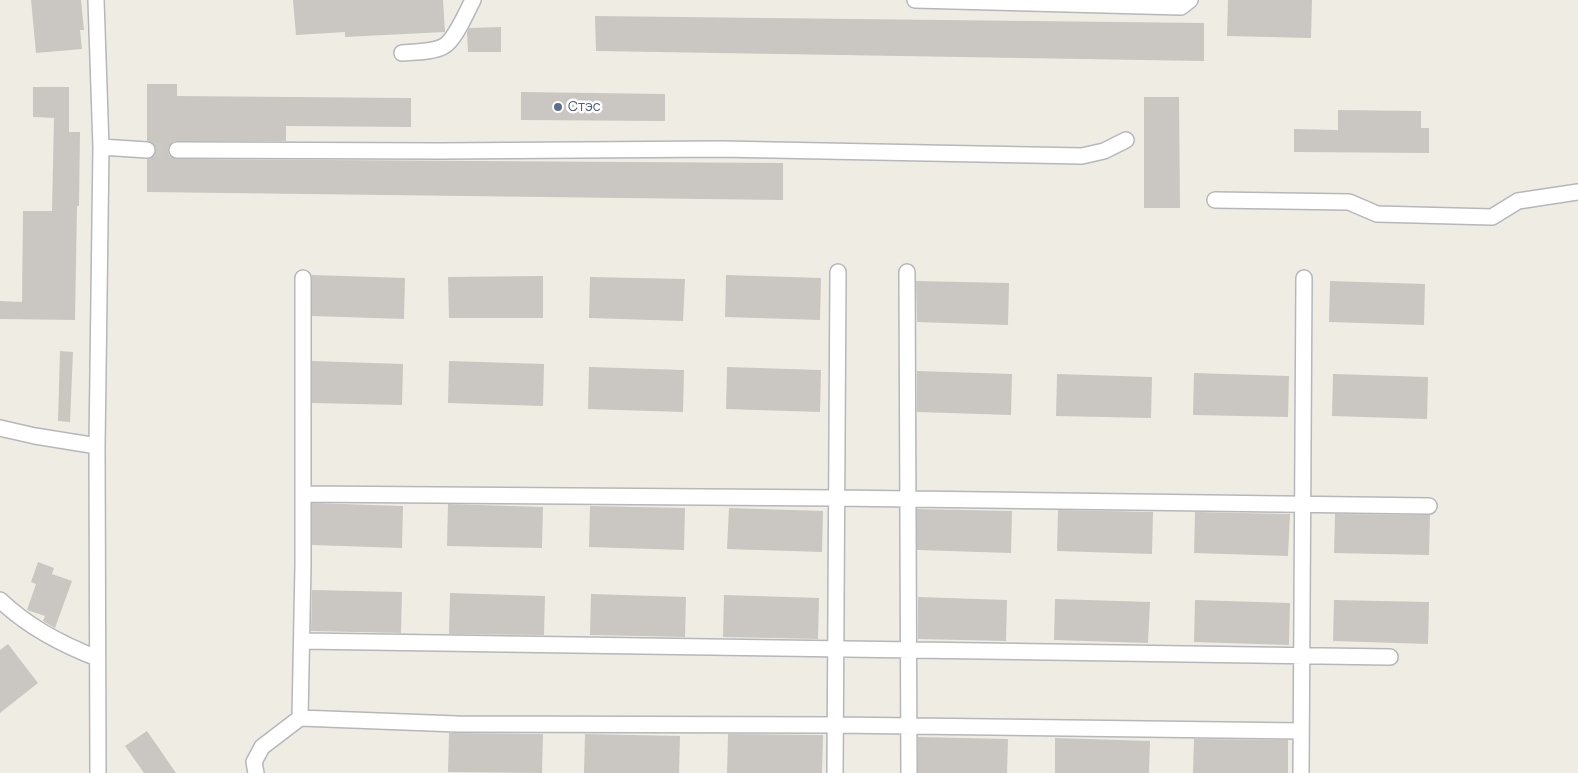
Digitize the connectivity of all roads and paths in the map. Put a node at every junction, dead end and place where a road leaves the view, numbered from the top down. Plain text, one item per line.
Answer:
1 (96, 0) edge
2 (473, 0) edge
3 (915, 0) edge
4 (1190, 0) edge
5 (402, 53) dead end
6 (1126, 140) dead end
7 (101, 147) junction
8 (147, 150) tunnel mouth
9 (177, 150) tunnel mouth
10 (1578, 192) edge
11 (1215, 200) dead end
12 (838, 272) dead end
13 (907, 272) dead end
14 (303, 278) dead end
15 (1304, 278) dead end
16 (0, 428) edge
17 (98, 446) junction
18 (303, 494) junction
19 (837, 498) junction
20 (908, 499) junction
21 (1303, 504) junction
22 (1429, 506) dead end
23 (0, 600) edge
24 (302, 641) junction
25 (836, 649) junction
26 (909, 650) junction
27 (1302, 655) junction
28 (1390, 657) dead end
29 (97, 658) junction
30 (300, 718) junction
31 (835, 725) junction
32 (909, 726) junction
33 (1301, 731) junction
34 (98, 773) edge
35 (256, 773) edge
36 (835, 773) edge
37 (909, 773) edge
38 (1301, 773) edge

1 - 7 street
2 - 5 street
3 - 4 street
6 - 9 street
7 - 8 street
7 - 17 street
10 - 11 street
12 - 19 street
13 - 20 street
14 - 18 street
15 - 21 street
16 - 17 street
17 - 29 street
18 - 19 street
18 - 24 street
19 - 20 street
19 - 25 street
20 - 21 street
20 - 26 street
21 - 22 street
21 - 27 street
23 - 29 street
24 - 25 street
24 - 30 street
25 - 26 street
25 - 31 street
26 - 27 street
26 - 32 street
27 - 28 street
27 - 33 street
29 - 34 street
30 - 31 street
30 - 35 street
31 - 32 street
31 - 36 street
32 - 33 street
32 - 37 street
33 - 38 street

